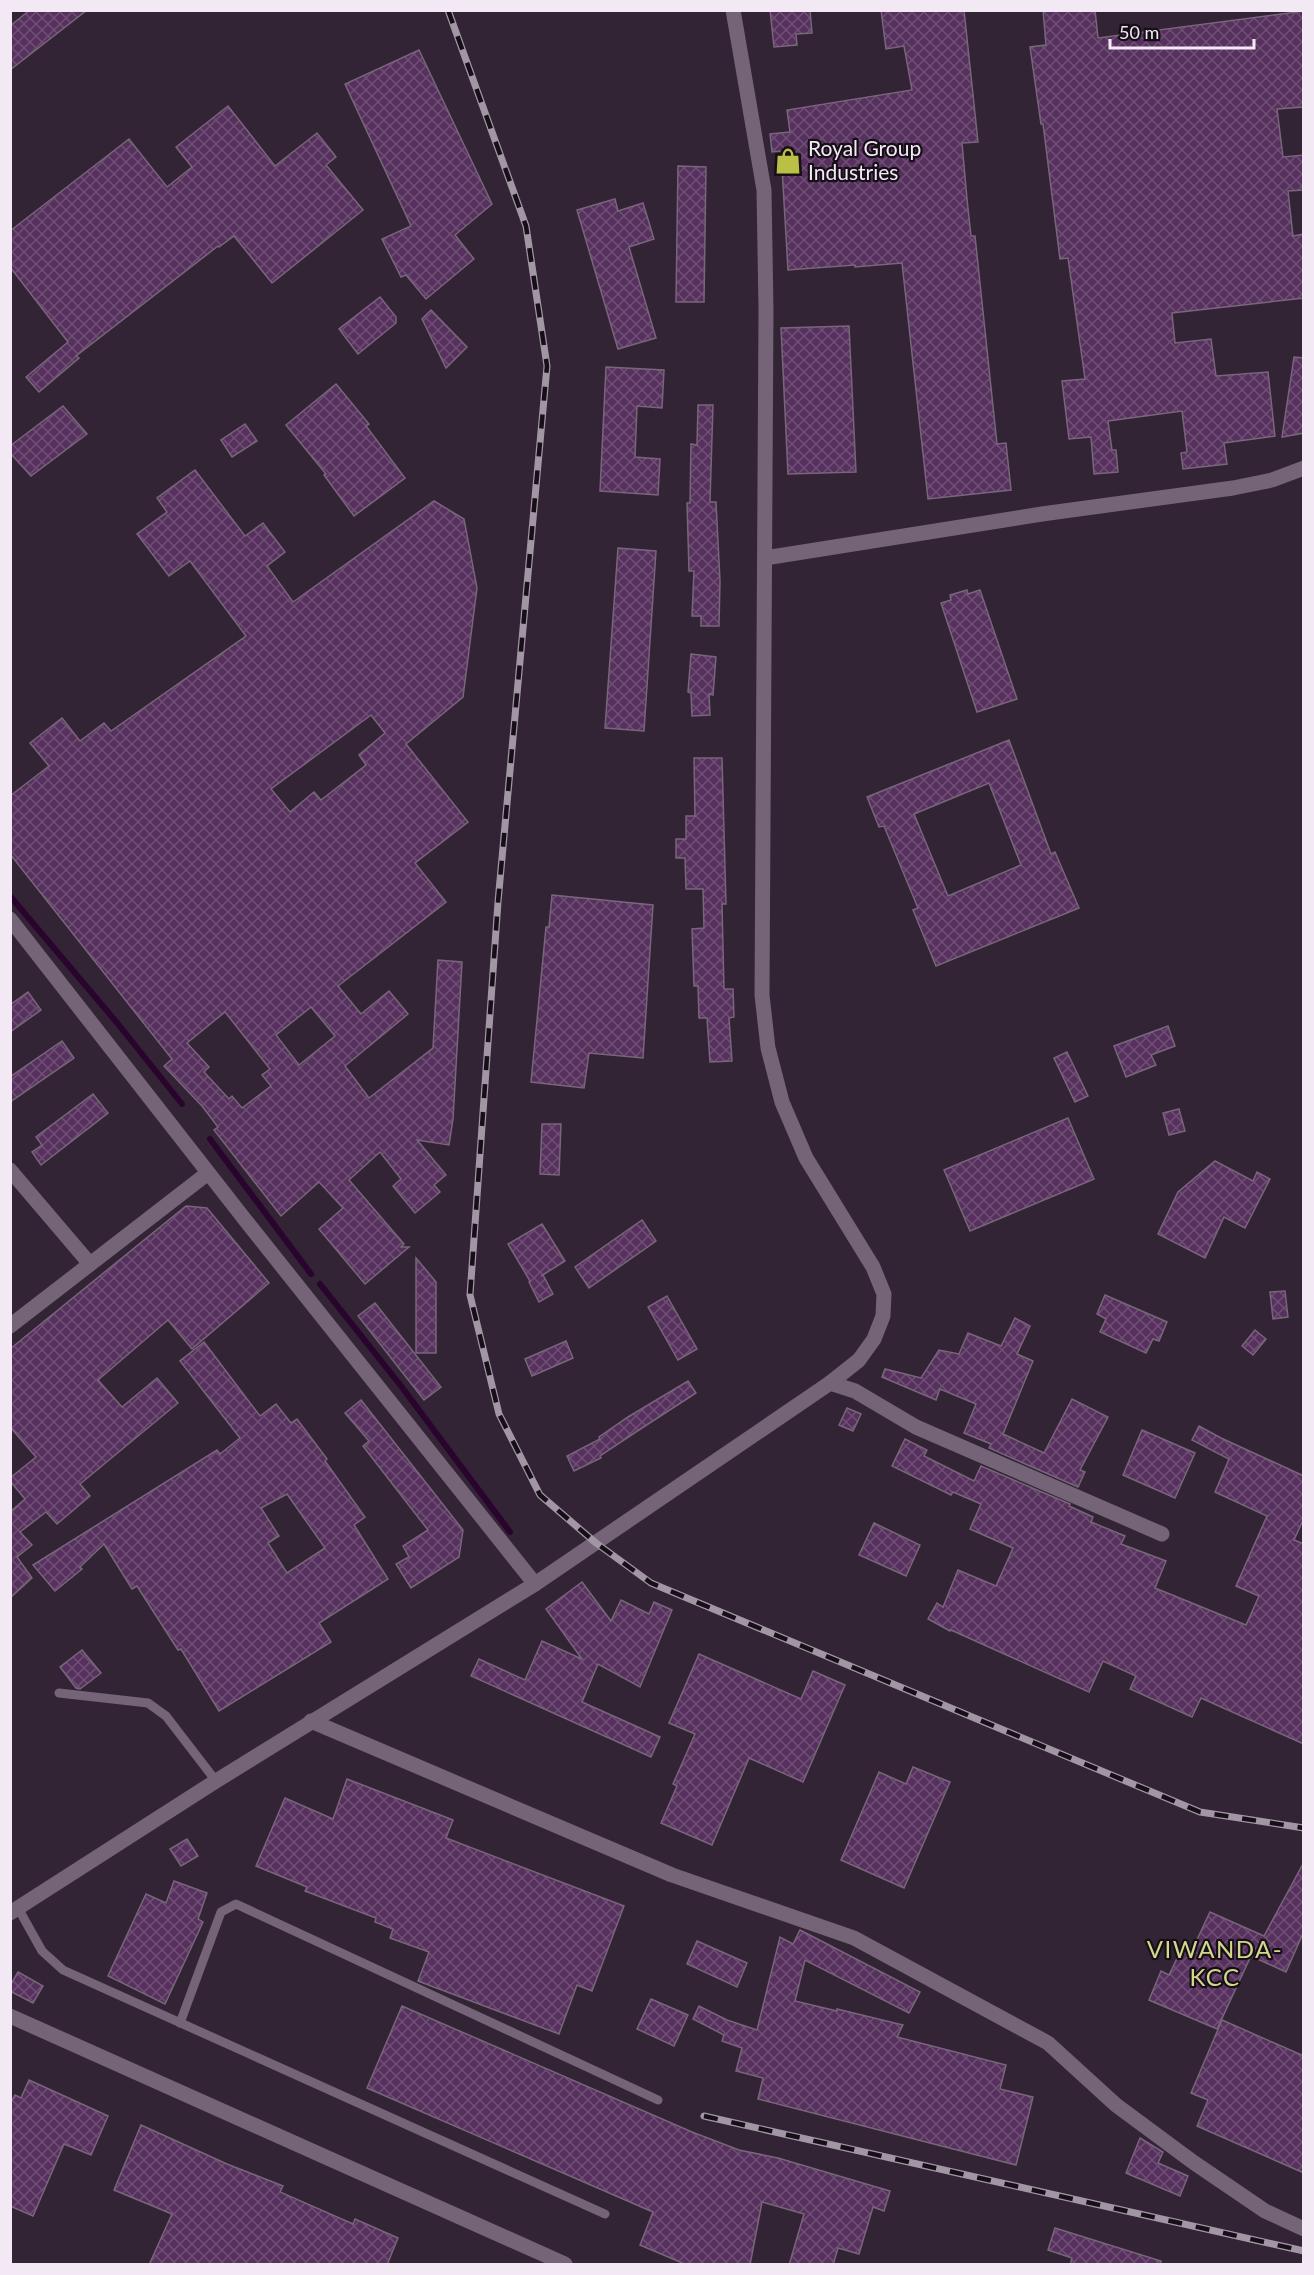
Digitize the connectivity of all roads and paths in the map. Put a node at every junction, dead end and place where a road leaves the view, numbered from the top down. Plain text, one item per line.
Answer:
1 (733, 10) edge
2 (1304, 468) edge
3 (765, 558) junction
4 (10, 919) edge
5 (10, 1170) edge
6 (208, 1173) junction
7 (90, 1264) junction
8 (10, 1326) edge
9 (830, 1383) junction
10 (1162, 1534) dead end
11 (535, 1584) junction
12 (59, 1693) dead end
13 (310, 1721) junction
14 (216, 1781) junction
15 (14, 1910) edge
16 (10, 2016) edge
17 (180, 2023) junction
18 (658, 2100) dead end
19 (605, 2214) dead end
20 (1304, 2229) edge
21 (566, 2265) edge

1 - 3 street
2 - 3 street
3 - 9 street
4 - 6 street
5 - 7 street
6 - 7 street
6 - 11 street
7 - 8 street
9 - 10 street
9 - 11 street
11 - 13 street
12 - 14 lane
13 - 14 street
13 - 20 street
14 - 15 street
15 - 17 lane
16 - 21 street
17 - 18 lane
17 - 19 lane

